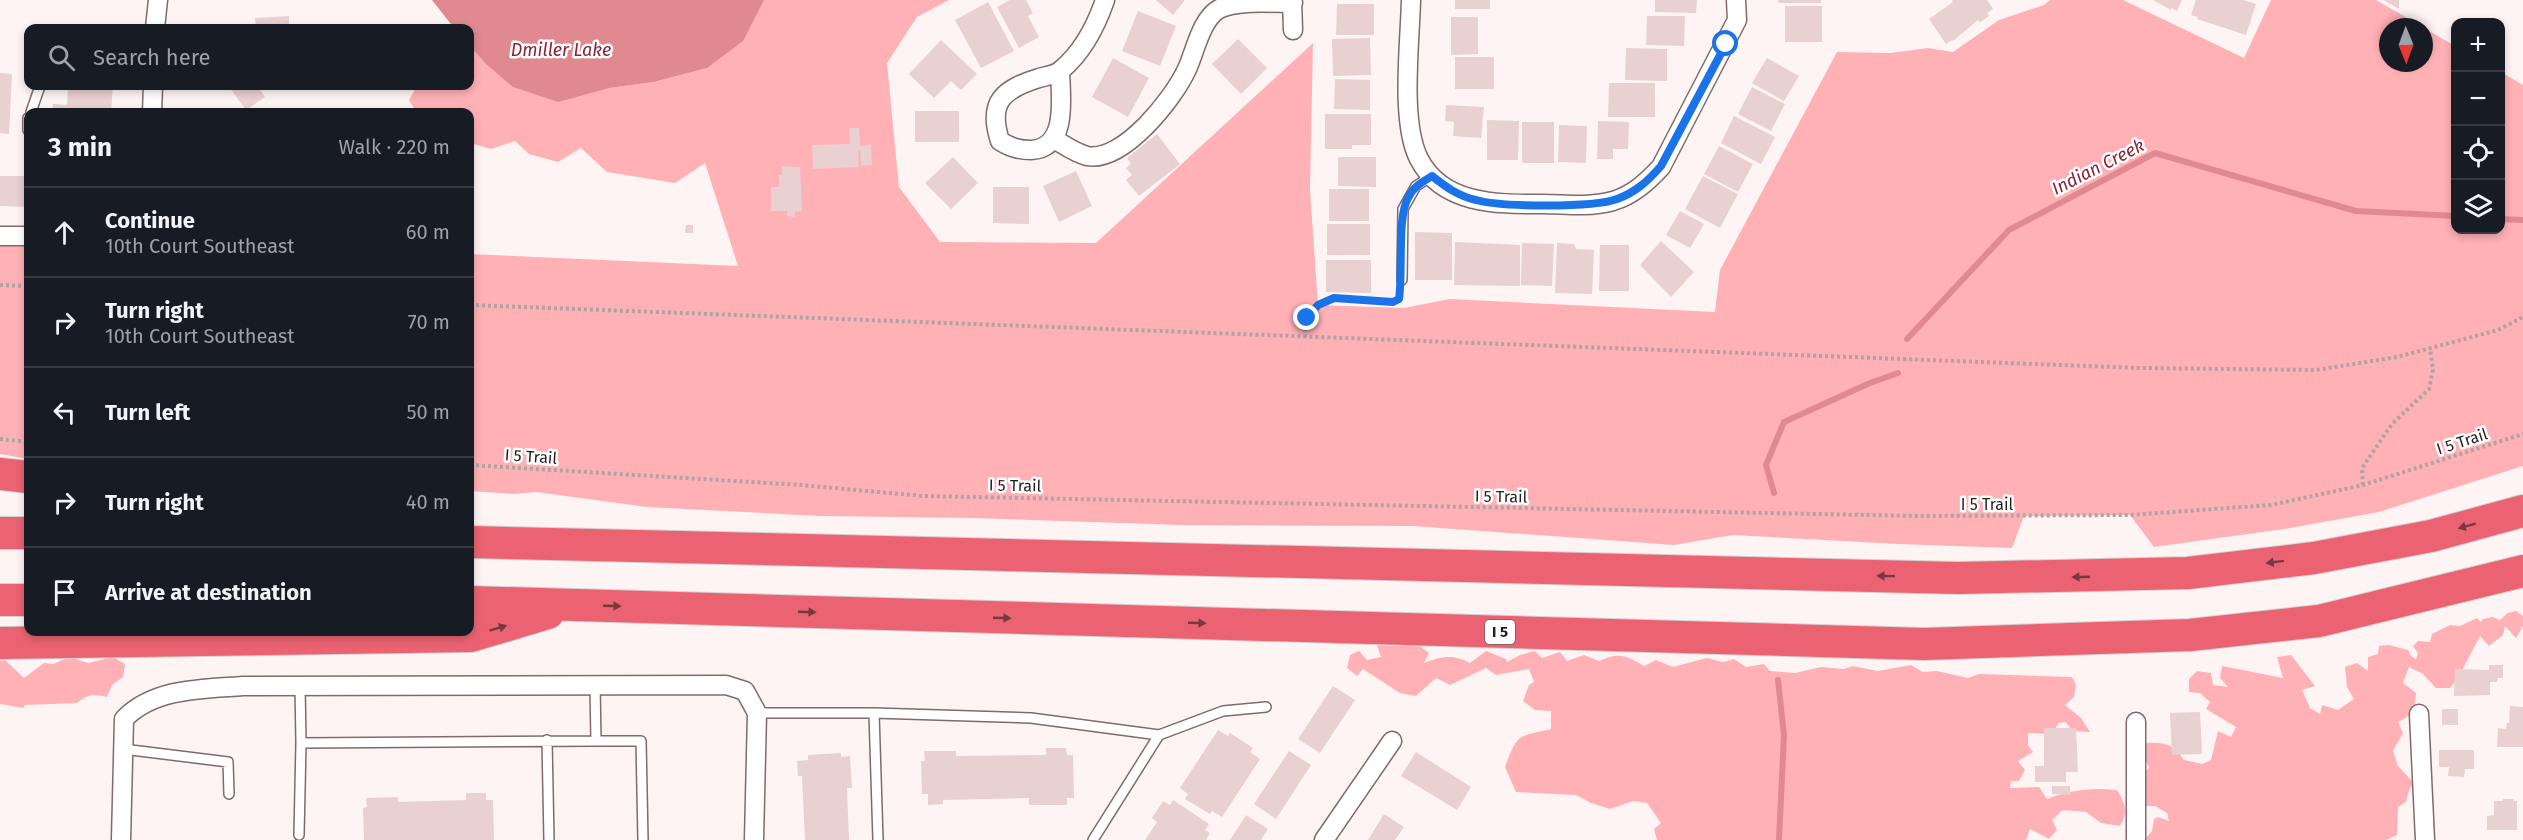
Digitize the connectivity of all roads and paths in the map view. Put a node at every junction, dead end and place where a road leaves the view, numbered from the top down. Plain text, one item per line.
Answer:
1 (158, 0) edge
2 (1105, 0) edge
3 (1411, 0) edge
4 (1737, 0) edge
5 (1293, 1) edge
6 (155, 24) edge
7 (1293, 30) dead end
8 (1060, 72) junction
9 (39, 90) edge
10 (153, 90) edge
11 (32, 108) edge
12 (152, 108) edge
13 (1054, 139) junction
14 (1432, 176) junction
15 (0, 236) edge
16 (24, 236) edge
17 (1402, 280) joint
18 (0, 285) edge
19 (24, 286) edge
20 (474, 305) edge
21 (2523, 317) edge
22 (1305, 337) junction
23 (2430, 348) junction
24 (2523, 434) edge
25 (0, 439) edge
26 (24, 442) edge
27 (474, 465) edge
28 (0, 474) edge
29 (24, 477) edge
30 (2363, 485) junction
31 (2523, 511) edge
32 (0, 533) edge
33 (24, 533) edge
34 (474, 542) edge
35 (2523, 571) edge
36 (0, 600) edge
37 (24, 600) edge
38 (474, 602) edge
39 (572, 605) junction
40 (474, 635) edge
41 (471, 636) edge
42 (0, 643) edge
43 (595, 685) junction
44 (300, 686) junction
45 (1266, 707) dead end
46 (757, 713) junction
47 (874, 713) junction
48 (2419, 714) dead end
49 (2136, 722) dead end
50 (1160, 735) junction
51 (547, 740) junction
52 (596, 741) junction
53 (1392, 741) dead end
54 (301, 743) junction
55 (123, 749) junction
56 (229, 794) dead end
57 (299, 835) dead end
58 (121, 840) edge
59 (549, 840) edge
60 (643, 840) edge
61 (754, 840) edge
62 (878, 840) edge
63 (1093, 840) edge
64 (1324, 840) edge
65 (2136, 840) edge
66 (2425, 840) edge

1 - 6 street
2 - 8 street
3 - 14 street
4 - 14 street
5 - 7 street
5 - 13 street
8 - 13 street
8 - 13 street
9 - 11 lane
10 - 12 street
14 - 17 lane
15 - 16 street
17 - 22 path
18 - 19 path
20 - 22 path
21 - 23 path
22 - 23 path
23 - 30 path
24 - 30 path, I 5 Trail
25 - 26 path
27 - 30 path, I 5 Trail
28 - 29 highway
31 -> 34 highway
32 - 33 highway
39 -> 35 highway, I 5
36 - 37 highway
38 - 39 highway, I 5
40 -> 39 highway
42 -> 41 highway
43 - 44 street
43 - 46 street
43 - 52 lane
44 - 54 lane
44 - 55 street
45 - 50 lane
46 - 47 lane
46 - 61 street
47 - 50 lane
47 - 62 lane
48 - 66 street
49 - 65 street
50 - 63 lane
51 - 52 lane
51 - 54 lane
51 - 59 lane
52 - 60 lane
53 - 64 street
54 - 57 lane
55 - 56 lane
55 - 58 street

